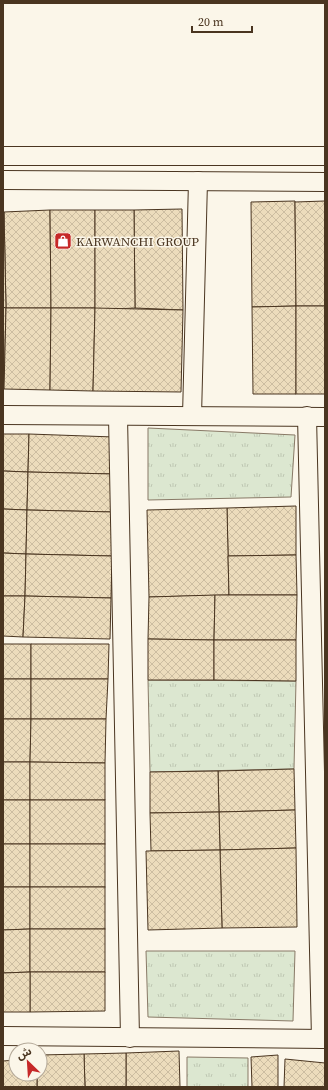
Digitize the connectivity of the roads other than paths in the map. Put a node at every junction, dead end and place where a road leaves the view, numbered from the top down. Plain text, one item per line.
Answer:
1 (3, 156) edge
2 (325, 156) edge
3 (3, 180) edge
4 (198, 181) junction
5 (325, 182) edge
6 (3, 415) edge
7 (118, 416) junction
8 (192, 416) junction
9 (316, 416) edge
10 (3, 1036) edge
11 (130, 1038) junction
12 (323, 1039) edge

1 - 2 street
3 - 4 street
4 - 5 street
4 - 8 street
6 - 7 street
7 - 8 street
7 - 11 street
8 - 9 street
9 - 12 street
10 - 11 street
11 - 12 street

